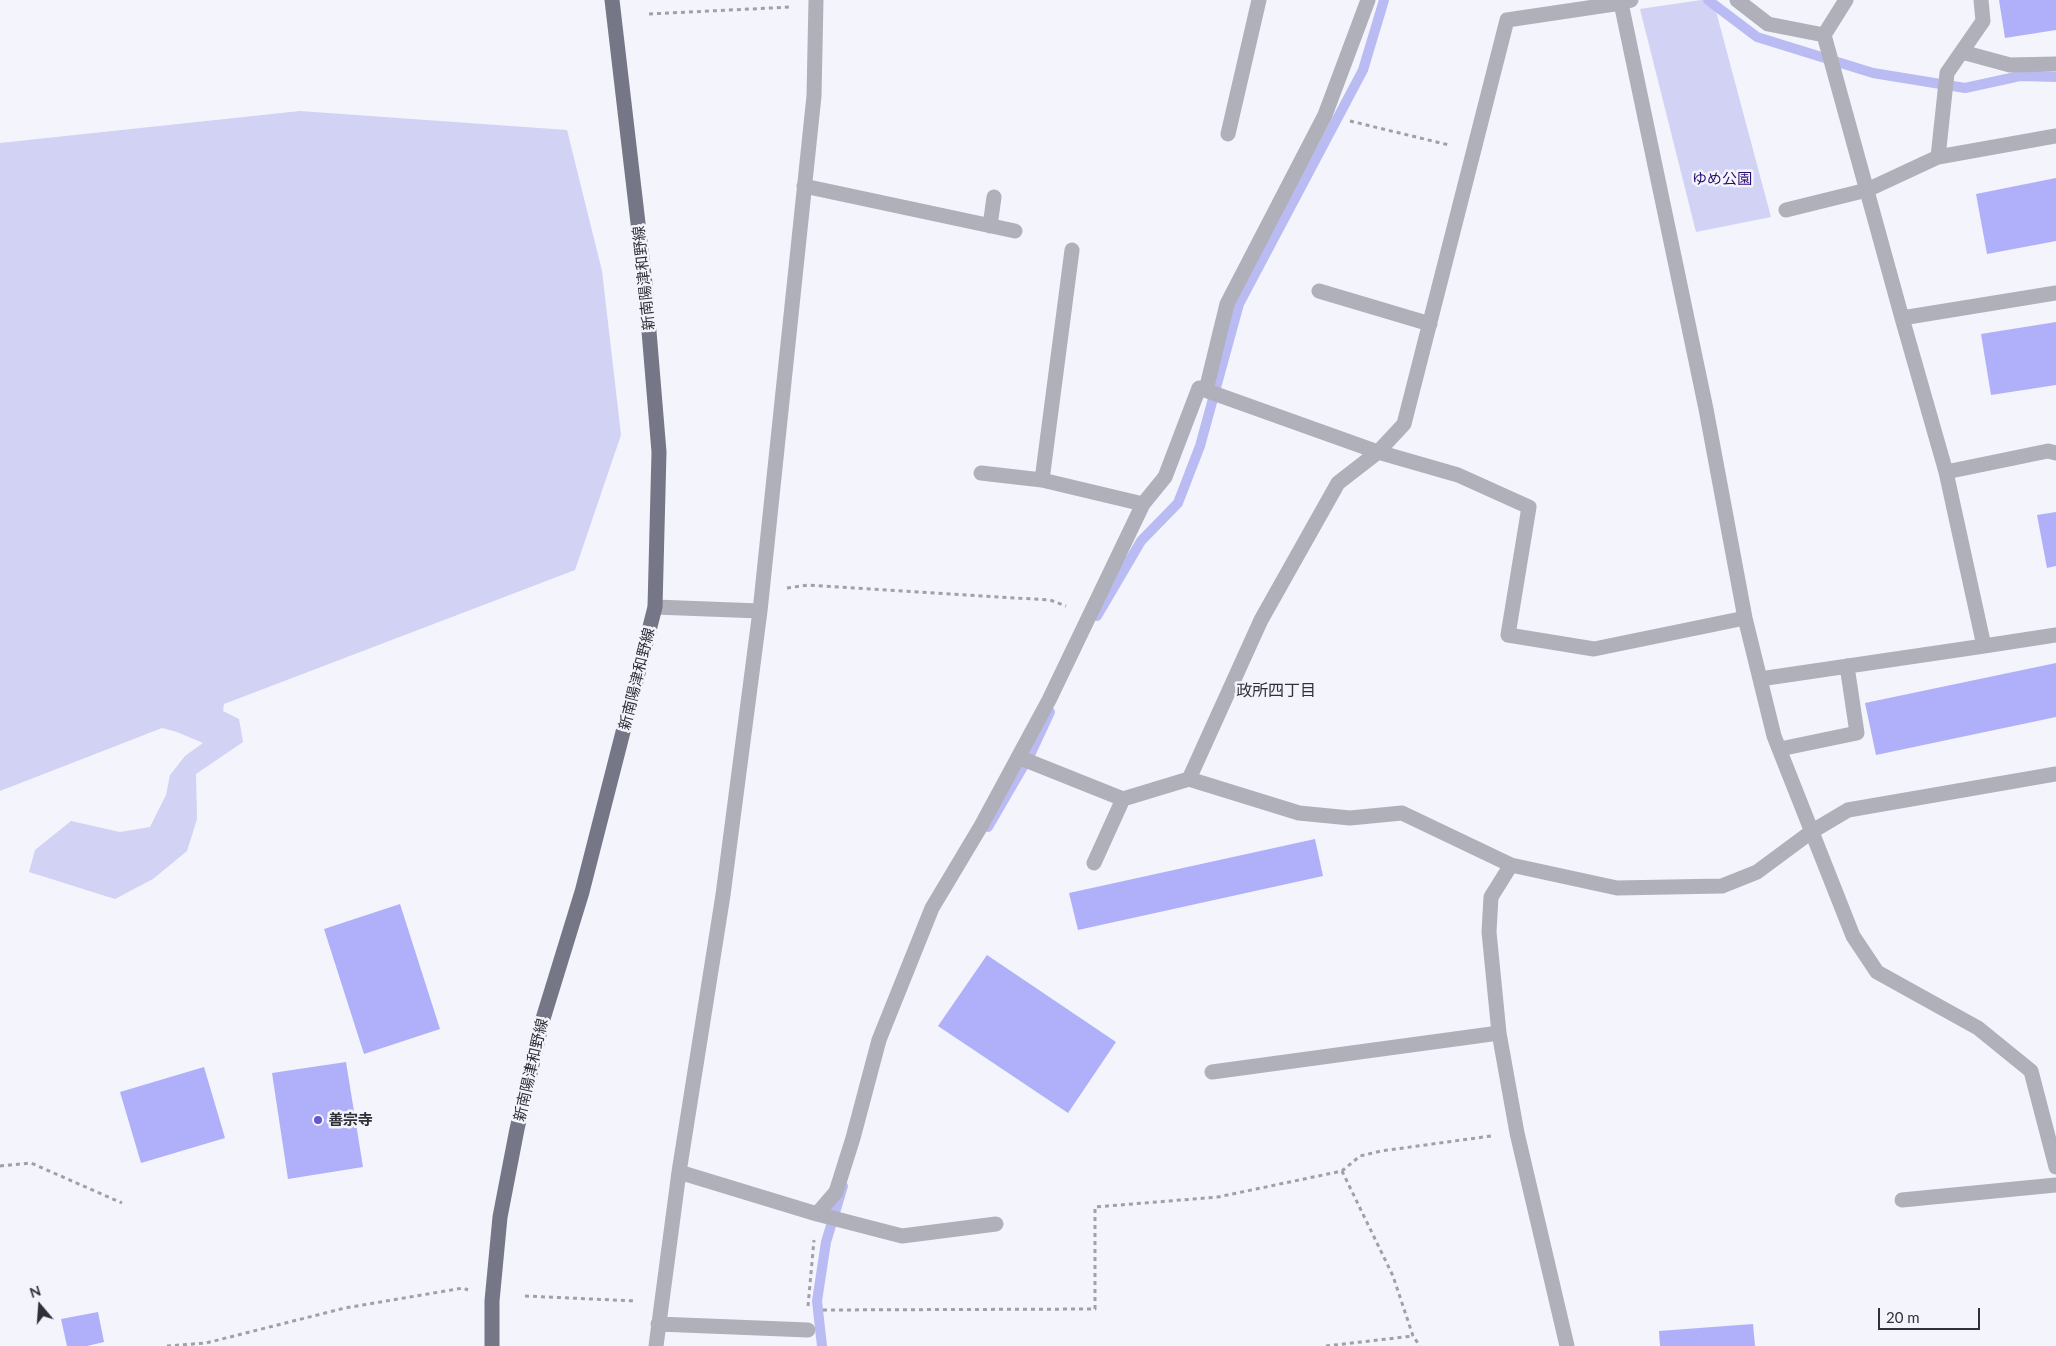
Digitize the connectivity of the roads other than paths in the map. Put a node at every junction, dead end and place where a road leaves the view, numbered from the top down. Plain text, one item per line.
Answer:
1 (612, 0) edge
2 (1259, 0) edge
3 (1368, 0) edge
4 (1737, 0) edge
5 (1846, 0) edge
6 (1981, 0) edge
7 (1626, 2) edge
8 (816, 3) edge
9 (1824, 35) junction
10 (1962, 52) junction
11 (2056, 64) edge
12 (1228, 134) dead end
13 (2056, 136) edge
14 (1938, 157) junction
15 (804, 186) junction
16 (1867, 190) junction
17 (994, 197) dead end
18 (1786, 210) dead end
19 (990, 226) junction
20 (1015, 231) dead end
21 (1072, 250) dead end
22 (1319, 291) dead end
23 (2056, 293) edge
24 (1902, 318) junction
25 (1430, 324) junction
26 (1206, 390) junction
27 (1378, 452) junction
28 (2056, 453) edge
29 (1946, 472) junction
30 (981, 474) dead end
31 (1042, 480) junction
32 (1142, 504) junction
33 (655, 607) junction
34 (760, 611) junction
35 (1745, 618) junction
36 (2056, 635) edge
37 (1984, 646) junction
38 (1847, 666) junction
39 (1760, 678) junction
40 (1780, 749) junction
41 (1018, 757) junction
42 (2056, 774) edge
43 (1189, 780) junction
44 (1123, 799) junction
45 (1811, 832) junction
46 (1094, 863) dead end
47 (1511, 865) junction
48 (1499, 1033) junction
49 (1212, 1072) dead end
50 (2056, 1167) edge
51 (679, 1172) junction
52 (2056, 1185) edge
53 (1902, 1200) dead end
54 (818, 1214) junction
55 (996, 1224) dead end
56 (658, 1324) junction
57 (808, 1330) road end
58 (492, 1346) edge
59 (656, 1346) edge
60 (1567, 1346) edge

1 - 33 main road, 新南陽津和野線
2 - 12 street
3 - 26 street
4 - 9 street
5 - 9 street
6 - 10 street
7 - 25 street
7 - 35 street
8 - 15 street
9 - 16 street
10 - 11 street
10 - 14 street
13 - 14 street
14 - 16 street
15 - 19 street
15 - 34 street
16 - 18 street
16 - 24 street
17 - 19 street
19 - 20 street
21 - 31 street
22 - 25 street
23 - 24 street
24 - 29 street
25 - 27 street
26 - 27 street
26 - 32 street
27 - 35 street
27 - 43 street
28 - 29 street
29 - 37 street
30 - 31 street
31 - 32 street
32 - 41 street
33 - 34 street
33 - 58 main road, 新南陽津和野線
34 - 51 street
35 - 39 street
36 - 37 street
37 - 38 street
38 - 39 street
38 - 40 street
39 - 40 street
40 - 45 street
41 - 44 street
41 - 54 street
42 - 45 street
43 - 44 street
43 - 47 street
44 - 46 street
45 - 47 street
45 - 50 street
47 - 48 street
48 - 49 street
48 - 60 street
51 - 54 street
51 - 56 street
52 - 53 street
54 - 55 street
56 - 57 street
56 - 59 street

